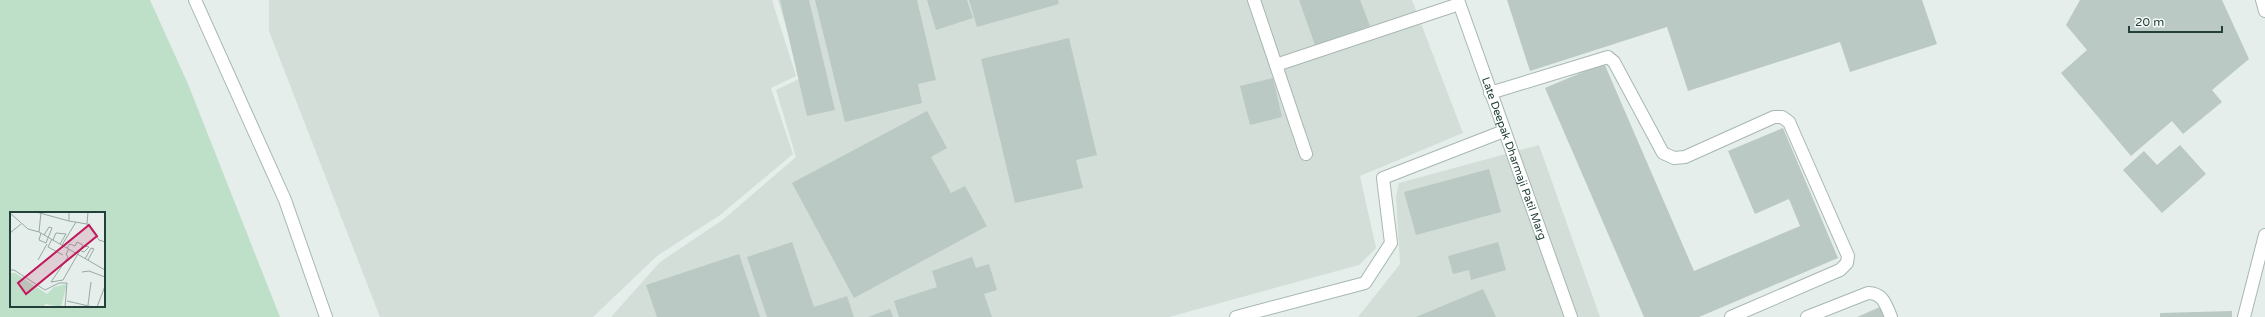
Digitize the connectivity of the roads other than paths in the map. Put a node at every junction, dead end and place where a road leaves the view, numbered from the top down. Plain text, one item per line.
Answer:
1 (195, 0) edge
2 (1254, 0) edge
3 (2262, 0) edge
4 (1458, 2) edge
5 (2265, 11) edge
6 (1276, 65) junction
7 (1490, 93) junction
8 (1504, 131) junction
9 (1306, 154) dead end
10 (2265, 235) edge
11 (326, 317) edge
12 (1236, 317) edge
13 (1571, 317) edge
14 (1731, 317) edge
15 (1807, 317) edge
16 (1891, 317) edge
17 (2244, 317) edge

1 - 11 street
2 - 6 street
3 - 5 street
4 - 6 street
4 - 7 street, Late Deepak Dharmaji Patil Marg
6 - 9 street
7 - 8 street, Late Deepak Dharmaji Patil Marg
7 - 14 street
8 - 12 street
8 - 13 street, Late Deepak Dharmaji Patil Marg
10 - 17 street
15 - 16 street

